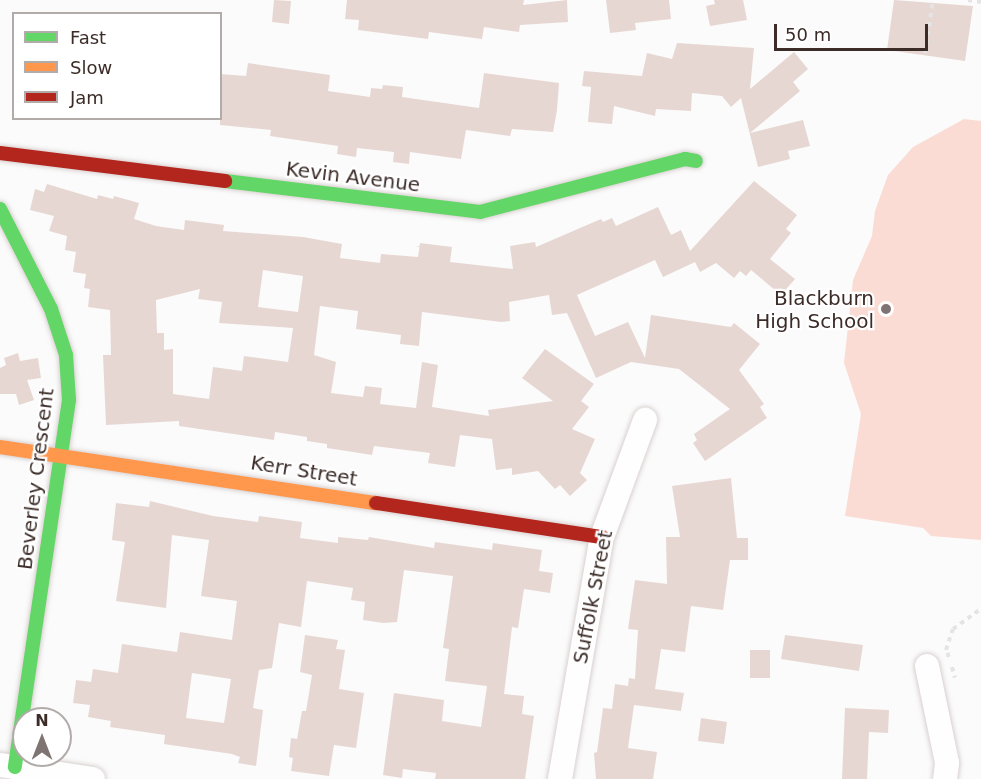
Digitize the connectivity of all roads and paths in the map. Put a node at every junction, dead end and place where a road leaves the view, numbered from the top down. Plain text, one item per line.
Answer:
1 (933, 0) edge
2 (968, 0) edge
3 (981, 2) edge
4 (925, 53) dead end
5 (0, 153) edge
6 (696, 161) dead end
7 (0, 209) edge
8 (645, 420) dead end
9 (0, 447) edge
10 (62, 455) junction
11 (602, 537) junction
12 (981, 609) edge
13 (927, 666) dead end
14 (955, 678) dead end
15 (7, 766) edge
16 (93, 779) edge
17 (560, 779) edge
18 (945, 779) edge

1 - 4 path
2 - 3 path
5 - 6 street, Kevin Avenue
7 - 10 street, Beverley Crescent
8 - 11 street, Suffolk Street
9 - 10 street, Kerr Street
10 - 11 street, Kerr Street
10 - 15 street, Beverley Crescent
11 - 17 street, Suffolk Street
12 - 14 path
13 - 18 street
15 - 16 street

